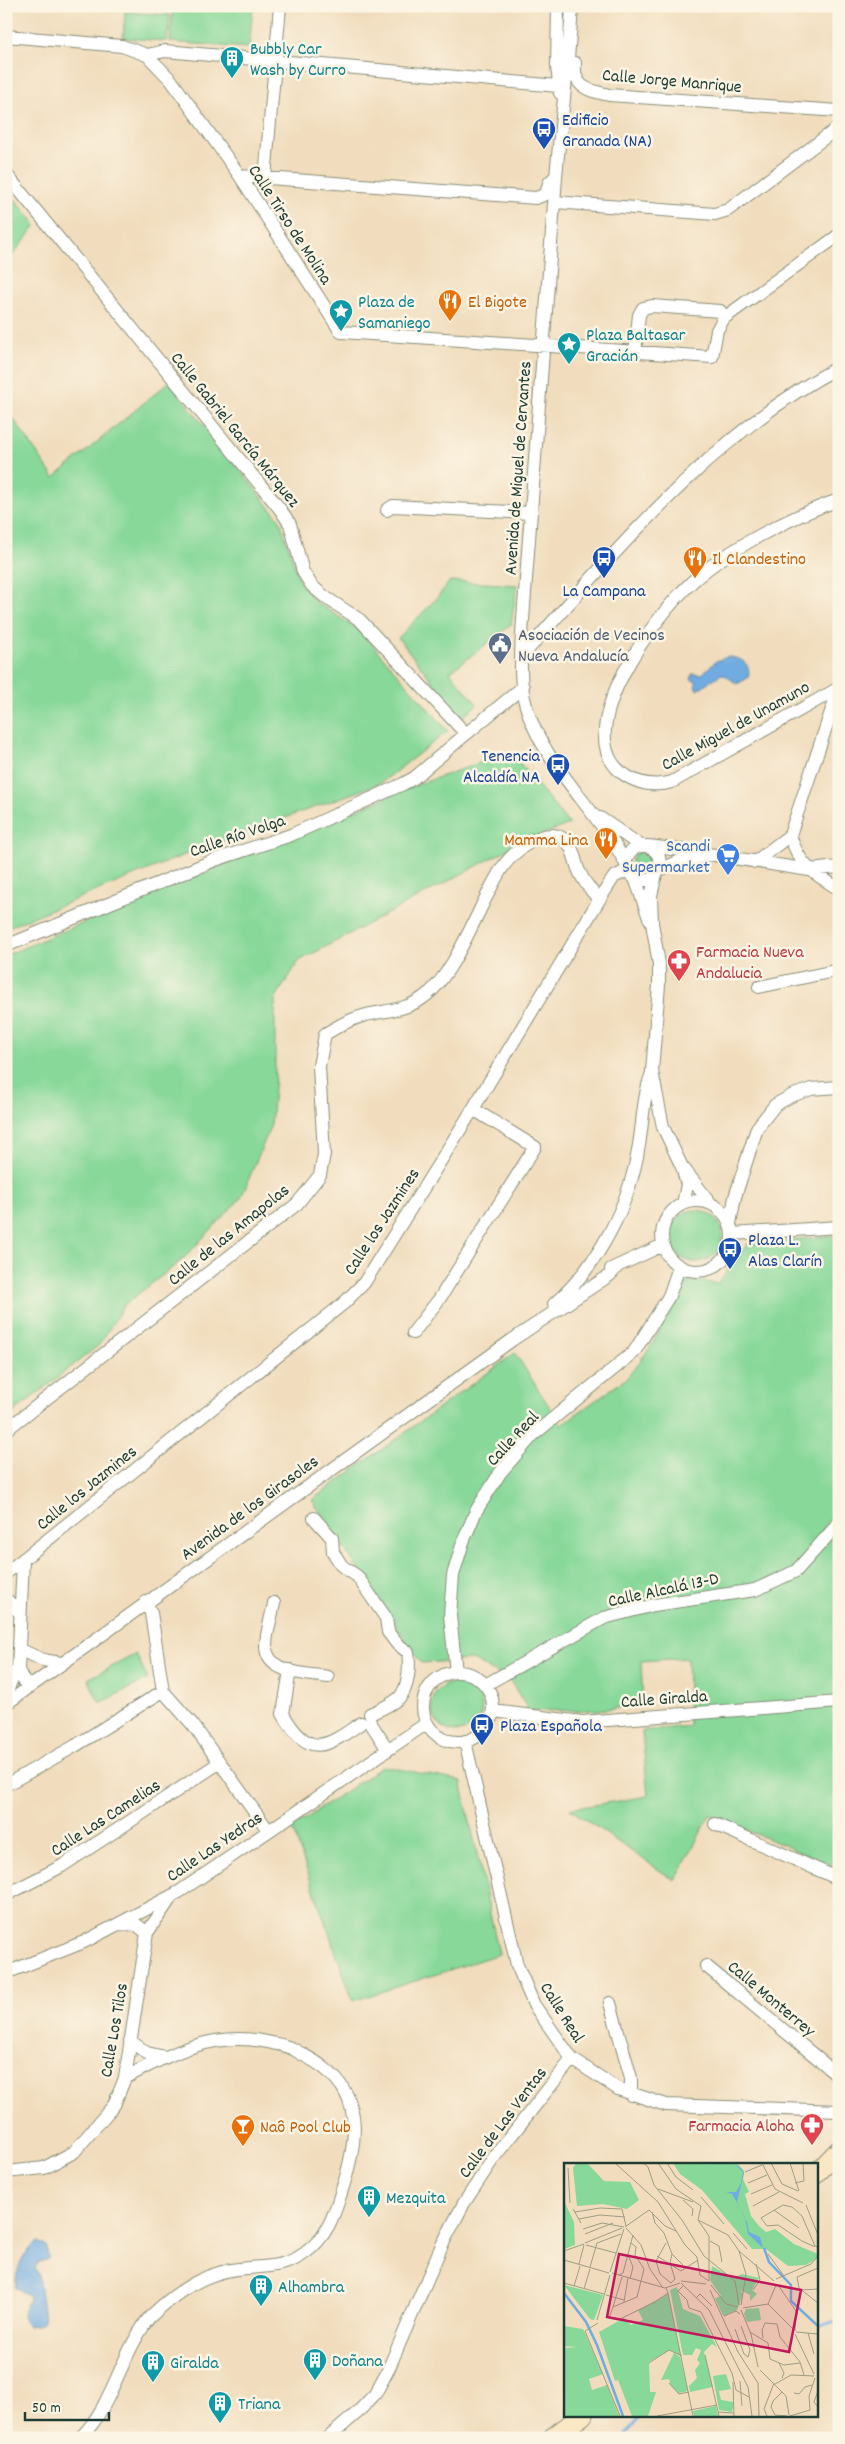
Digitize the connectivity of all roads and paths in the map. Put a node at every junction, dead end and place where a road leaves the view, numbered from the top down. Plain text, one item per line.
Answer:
1 (280, 6) edge
2 (558, 6) edge
3 (572, 9) edge
4 (6, 27) edge
5 (12, 37) edge
6 (147, 55) junction
7 (275, 62) junction
8 (558, 86) junction
9 (562, 101) junction
10 (839, 111) edge
11 (839, 127) edge
12 (6, 174) edge
13 (240, 176) junction
14 (556, 176) junction
15 (264, 178) junction
16 (555, 202) junction
17 (839, 235) edge
18 (724, 318) junction
19 (543, 347) junction
20 (635, 353) junction
21 (839, 368) edge
22 (839, 500) edge
23 (387, 510) dead end
24 (531, 513) junction
25 (521, 657) junction
26 (523, 687) junction
27 (839, 688) edge
28 (466, 734) junction
29 (596, 816) junction
30 (790, 836) junction
31 (644, 846) junction
32 (707, 855) junction
33 (755, 862) junction
34 (839, 867) edge
35 (809, 870) junction
36 (629, 871) junction
37 (656, 872) junction
38 (839, 889) edge
39 (599, 900) junction
40 (652, 923) junction
41 (6, 946) edge
42 (839, 970) edge
43 (759, 987) dead end
44 (652, 1071) junction
45 (839, 1087) edge
46 (473, 1109) junction
47 (682, 1167) junction
48 (735, 1197) junction
49 (684, 1204) junction
50 (712, 1205) junction
51 (839, 1227) edge
52 (731, 1229) junction
53 (663, 1245) junction
54 (617, 1267) junction
55 (679, 1267) junction
56 (576, 1284) junction
57 (413, 1332) dead end
58 (512, 1340) junction
59 (6, 1430) edge
60 (314, 1518) dead end
61 (839, 1523) edge
62 (22, 1560) junction
63 (6, 1573) edge
64 (6, 1599) edge
65 (146, 1602) junction
66 (274, 1603) dead end
67 (20, 1613) junction
68 (24, 1652) junction
69 (62, 1663) junction
70 (18, 1670) junction
71 (290, 1670) junction
72 (456, 1672) junction
73 (328, 1677) dead end
74 (34, 1683) junction
75 (485, 1685) junction
76 (163, 1690) junction
77 (6, 1695) edge
78 (839, 1702) edge
79 (6, 1704) edge
80 (493, 1711) junction
81 (367, 1720) junction
82 (427, 1723) junction
83 (465, 1741) junction
84 (388, 1750) junction
85 (219, 1763) junction
86 (6, 1785) edge
87 (715, 1824) dead end
88 (268, 1830) junction
89 (839, 1879) edge
90 (6, 1895) edge
91 (173, 1895) junction
92 (118, 1924) junction
93 (147, 1933) junction
94 (706, 1966) dead end
95 (6, 1973) edge
96 (610, 2003) dead end
97 (130, 2040) junction
98 (165, 2056) junction
99 (572, 2059) junction
100 (839, 2076) edge
101 (125, 2078) junction
102 (631, 2095) junction
103 (839, 2111) edge
104 (839, 2150) edge
105 (6, 2172) edge
106 (818, 2172) edge
107 (582, 2416) edge
108 (80, 2438) edge
109 (328, 2438) edge
110 (552, 2438) edge

1 - 7 street
2 - 8 street, Avenida de Miguel de Cervantes
3 - 9 street, Avenida de Miguel de Cervantes
3 - 10 street, Calle Jorge Manrique
4 - 5 street
5 - 6 street, Calle Tirso de Molina
6 - 7 street
6 - 13 street, Calle Tirso de Molina
7 - 8 street
7 - 15 street
8 - 9 street, Avenida de Miguel de Cervantes
9 - 14 street, Avenida de Miguel de Cervantes
11 - 16 street
12 - 28 street, Calle Gabriel García Márquez
13 - 15 street
13 - 19 street, Calle Tirso de Molina
14 - 15 street
14 - 16 street, Avenida de Miguel de Cervantes
16 - 19 street, Avenida de Miguel de Cervantes
17 - 18 street
18 - 20 street, Calle Tirso de Molina
18 - 20 street
19 - 20 street, Calle Tirso de Molina
19 - 24 street, Avenida de Miguel de Cervantes
21 - 25 street
22 - 27 street, Calle Miguel de Unamuno
23 - 24 street
24 - 25 street, Avenida de Miguel de Cervantes
25 - 26 street, Avenida de Miguel de Cervantes
26 - 28 street
26 - 29 street, Avenida de Miguel de Cervantes
27 - 30 street
28 - 41 street, Calle Río Volga
29 - 31 street, Avenida de Miguel de Cervantes
29 - 36 street, Avenida de Miguel de Cervantes
30 - 33 street
30 - 35 street
31 - 32 street
31 - 36 street
31 - 37 street
32 - 33 street
32 - 37 street
33 - 35 street
34 - 35 street
35 - 38 street
36 - 37 street
36 - 39 street, Calle los Jazmines
36 - 40 street, Avenida de Miguel de Cervantes
37 - 40 street, Avenida de Miguel de Cervantes
39 - 46 street, Calle los Jazmines
39 - 59 street, Calle de las Amapolas
40 - 44 street, Avenida de Miguel de Cervantes
42 - 43 street
44 - 47 street, Avenida de Miguel de Cervantes
44 - 56 street, Avenida de los Girasoles
45 - 48 street
46 - 57 street
46 - 62 street, Calle los Jazmines
47 - 49 street, Avenida de Miguel de Cervantes
47 - 50 street, Avenida de Miguel de Cervantes
48 - 50 street
48 - 52 street
49 - 50 street
49 - 53 street
50 - 52 street
51 - 52 street
52 - 55 street
53 - 54 street, Avenida de los Girasoles
53 - 55 street
54 - 56 street, Avenida de los Girasoles
54 - 58 street, Avenida de los Girasoles
55 - 72 street, Calle Real
56 - 58 street, Avenida de los Girasoles
58 - 65 street, Avenida de los Girasoles
60 - 81 street
61 - 75 street, Calle Alcalá 13-D
62 - 63 street, Calle los Jazmines
62 - 67 street
64 - 67 street
65 - 69 street, Avenida de los Girasoles
65 - 76 street
66 - 71 street
67 - 68 street
68 - 69 street
68 - 70 street
68 - 74 street
69 - 74 street, Avenida de los Girasoles
70 - 74 street
70 - 77 street
71 - 73 street
71 - 81 street
72 - 75 street
72 - 82 street
74 - 79 street, Avenida de los Girasoles
75 - 80 street
76 - 85 street
76 - 86 street
78 - 80 street, Calle Giralda
80 - 83 street
81 - 84 street
82 - 83 street
82 - 84 street, Calle Las Yedras
83 - 99 street, Calle Real
84 - 88 street, Calle Las Yedras
85 - 88 street
85 - 90 street, Calle Las Camelias
87 - 89 street
88 - 91 street, Calle Las Yedras
91 - 92 street, Calle Las Yedras
91 - 93 street, Calle Los Tilos
92 - 93 street
92 - 95 street, Calle Las Yedras
93 - 97 street, Calle Los Tilos
94 - 100 street, Calle Monterrey
96 - 102 street
97 - 98 street
97 - 101 street, Calle Los Tilos
98 - 101 street
98 - 108 street
99 - 102 street, Calle Real
99 - 109 street, Calle de Las Ventas
101 - 105 street, Calle Los Tilos
102 - 103 street, Calle Real
104 - 106 street
107 - 110 street

